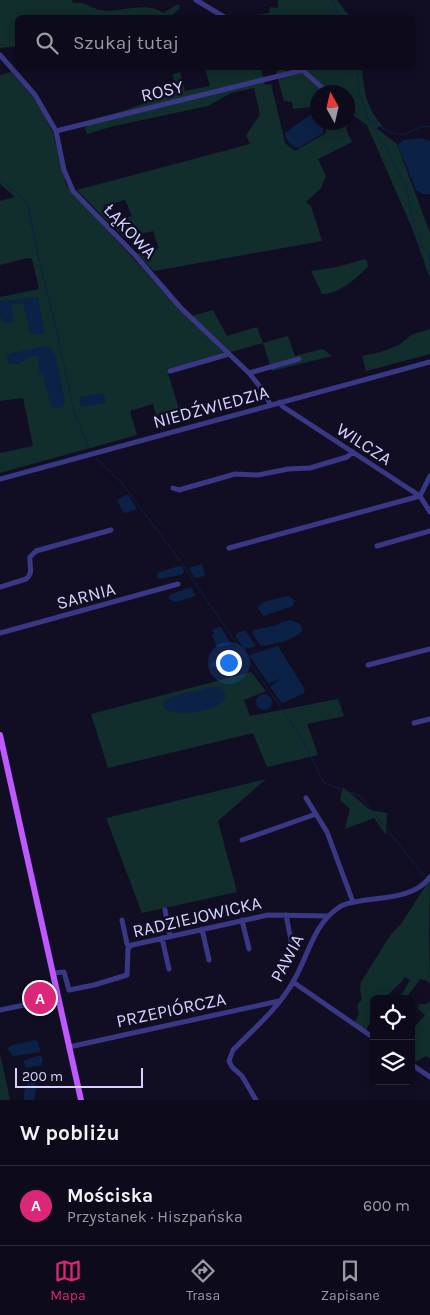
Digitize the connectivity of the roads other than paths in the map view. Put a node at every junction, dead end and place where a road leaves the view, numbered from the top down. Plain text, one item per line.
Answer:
1 (196, 0) edge
2 (221, 15) edge
3 (0, 55) edge
4 (298, 70) edge
5 (303, 70) edge
6 (319, 85) edge
7 (56, 131) junction
8 (229, 354) junction
9 (299, 359) dead end
10 (430, 362) edge
11 (170, 371) dead end
12 (249, 373) junction
13 (280, 402) junction
14 (270, 405) junction
15 (353, 452) junction
16 (430, 476) edge
17 (0, 479) edge
18 (173, 488) dead end
19 (420, 496) junction
20 (430, 512) edge
21 (111, 530) dead end
22 (430, 531) edge
23 (377, 546) dead end
24 (229, 548) dead end
25 (178, 584) dead end
26 (0, 587) edge
27 (0, 633) edge
28 (430, 649) edge
29 (368, 665) dead end
30 (430, 719) edge
31 (414, 723) dead end
32 (0, 735) edge
33 (306, 798) dead end
34 (316, 814) junction
35 (242, 840) dead end
36 (430, 878) edge
37 (353, 902) junction
38 (165, 910) dead end
39 (286, 915) junction
40 (329, 916) junction
41 (122, 920) dead end
42 (242, 920) junction
43 (202, 929) junction
44 (170, 936) junction
45 (162, 938) junction
46 (291, 940) dead end
47 (130, 946) junction
48 (249, 950) dead end
49 (209, 960) dead end
50 (169, 969) dead end
51 (53, 973) junction
52 (293, 982) junction
53 (58, 998) junction
54 (279, 1000) junction
55 (0, 1010) edge
56 (370, 1035) edge
57 (69, 1047) junction
58 (415, 1067) edge
59 (430, 1077) edge
60 (81, 1100) edge
61 (256, 1100) edge

1 - 2 street
3 - 7 street, ŁĄKOWA
4 - 7 street, ROSY
5 - 6 street
7 - 8 street, ŁĄKOWA
8 - 11 street
8 - 12 street, ŁĄKOWA
9 - 12 street
10 - 13 street, NIEDŹWIEDZIA
12 - 14 street, ŁĄKOWA
13 - 14 street, NIEDŹWIEDZIA
13 - 15 street, WILCZA
14 - 17 street, NIEDŹWIEDZIA
15 - 18 street
15 - 19 street, WILCZA
16 - 19 street
19 - 20 street, WILCZA
19 - 24 street
21 - 26 street
22 - 23 street
25 - 27 street, SARNIA
28 - 29 street
30 - 31 street
32 - 51 main road
33 - 34 street
34 - 35 street
34 - 37 street
36 - 37 street, PAWIA
37 - 40 street, PAWIA
38 - 44 street
39 - 40 street, RADZIEJOWICKA
39 - 42 street, RADZIEJOWICKA
39 - 46 street
40 - 52 street, PAWIA
41 - 47 street
42 - 43 street, RADZIEJOWICKA
42 - 48 street
43 - 44 street, RADZIEJOWICKA
43 - 49 street
44 - 45 street, RADZIEJOWICKA
45 - 47 street, RADZIEJOWICKA
45 - 50 street
47 - 51 street, RADZIEJOWICKA
51 - 53 main road
52 - 54 street, PAWIA
52 - 56 street
53 - 55 street
53 - 57 main road
54 - 57 street, PRZEPIÓRCZA
54 - 61 street, PAWIA
57 - 60 main road
58 - 59 street

